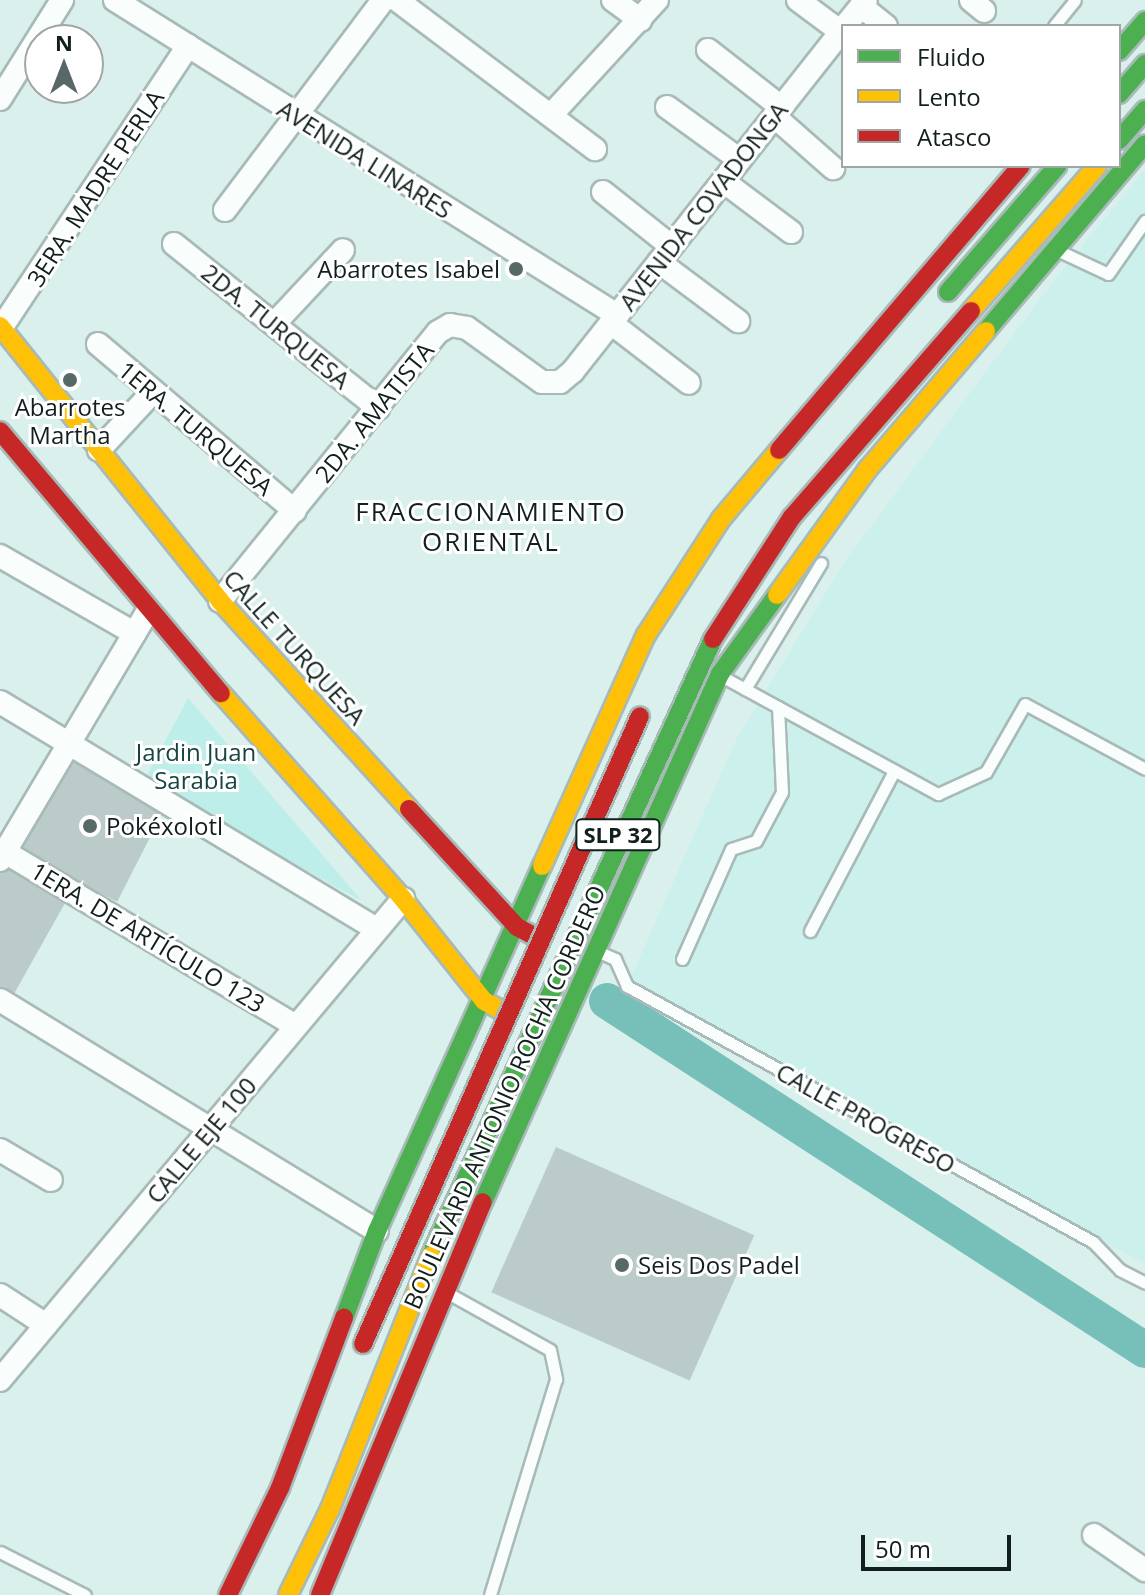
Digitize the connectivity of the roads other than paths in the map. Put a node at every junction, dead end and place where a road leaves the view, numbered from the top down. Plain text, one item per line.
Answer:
1 (62, 0) edge
2 (115, 0) edge
3 (383, 0) edge
4 (397, 0) edge
5 (613, 0) edge
6 (657, 0) edge
7 (798, 0) edge
8 (1075, 0) edge
9 (863, 3) edge
10 (641, 20) junction
11 (1145, 21) edge
12 (847, 24) edge
13 (884, 24) edge
14 (1056, 24) edge
15 (841, 28) edge
16 (841, 35) edge
17 (188, 46) junction
18 (1121, 49) edge
19 (708, 50) dead end
20 (834, 58) edge
21 (1145, 64) edge
22 (1121, 92) edge
23 (0, 99) edge
24 (667, 107) dead end
25 (1145, 110) edge
26 (777, 112) junction
27 (552, 114) junction
28 (295, 115) junction
29 (1121, 138) edge
30 (1145, 144) edge
31 (595, 149) dead end
32 (740, 160) junction
33 (833, 168) dead end
34 (1019, 168) edge
35 (1055, 168) edge
36 (1095, 168) edge
37 (723, 181) junction
38 (603, 192) dead end
39 (225, 210) dead end
40 (1145, 221) edge
41 (791, 232) dead end
42 (174, 244) dead end
43 (1053, 248) junction
44 (343, 250) dead end
45 (665, 254) junction
46 (934, 309) dead end
47 (614, 319) junction
48 (738, 321) dead end
49 (274, 324) junction
50 (1, 329) edge
51 (98, 344) dead end
52 (560, 382) joint
53 (689, 383) dead end
54 (152, 393) junction
55 (378, 408) junction
56 (0, 431) edge
57 (99, 450) junction
58 (295, 511) junction
59 (0, 556) edge
60 (821, 563) dead end
61 (220, 601) junction
62 (148, 611) junction
63 (134, 633) junction
64 (723, 676) junction
65 (745, 689) junction
66 (0, 702) edge
67 (646, 704) dead end
68 (778, 707) junction
69 (69, 743) junction
70 (1145, 769) edge
71 (894, 771) junction
72 (551, 849) junction
73 (2, 854) edge
74 (625, 882) junction
75 (403, 899) junction
76 (517, 927) junction
77 (377, 929) junction
78 (810, 931) dead end
79 (595, 955) junction
80 (682, 959) dead end
81 (0, 1000) edge
82 (484, 1001) junction
83 (296, 1026) junction
84 (557, 1036) junction
85 (442, 1088) junction
86 (519, 1121) junction
87 (209, 1132) junction
88 (0, 1150) edge
89 (51, 1180) dead end
90 (377, 1231) junction
91 (1145, 1283) edge
92 (444, 1291) junction
93 (0, 1295) edge
94 (46, 1325) junction
95 (358, 1357) dead end
96 (0, 1380) edge
97 (1094, 1535) dead end
98 (0, 1552) edge
99 (1145, 1570) edge
100 (85, 1595) edge
101 (228, 1595) edge
102 (288, 1595) edge
103 (320, 1595) edge
104 (490, 1595) edge

1 - 23 street
2 - 17 street, AVENIDA LINARES
3 - 28 street
4 - 27 street
5 - 10 street
6 - 10 street
7 - 15 street
8 - 14 lane
9 - 12 street, AVENIDA COVADONGA
9 - 13 street
10 - 27 street
11 - 18 main road
16 - 20 street, AVENIDA COVADONGA
17 - 28 street, AVENIDA LINARES
17 - 50 street, 3ERA. MADRE PERLA
19 - 26 street
20 - 26 street, AVENIDA COVADONGA
21 - 22 main road
24 - 32 street
25 - 29 main road
26 - 32 street, AVENIDA COVADONGA
26 - 33 street
27 - 31 street
28 - 39 street
28 - 47 street, AVENIDA LINARES
30 - 43 main road, BOULEVARD ANTONIO ROCHA CORDERO / SLP 32
32 - 37 street, AVENIDA COVADONGA
34 - 72 main road, SLP 32
35 - 46 main road, bridge
36 - 102 main road, BOULEVARD ANTONIO ROCHA CORDERO / SLP 32, bridge
37 - 41 street
37 - 45 street, AVENIDA COVADONGA
38 - 45 street
40 - 43 lane
42 - 49 street, 2DA. TURQUESA
43 - 64 main road, BOULEVARD ANTONIO ROCHA CORDERO / SLP 32
44 - 49 street
45 - 47 street, AVENIDA COVADONGA
45 - 48 street
47 - 52 street, AVENIDA COVADONGA
47 - 53 street, AVENIDA LINARES
49 - 55 street, 2DA. TURQUESA
50 - 57 main road, CALLE TURQUESA
51 - 54 street, 1ERA. TURQUESA
52 - 55 street, 2DA. AMATISTA
54 - 57 street
54 - 58 street, 1ERA. TURQUESA
55 - 58 street, 2DA. AMATISTA
56 - 62 main road
57 - 61 main road, CALLE TURQUESA
58 - 61 street, 2DA. AMATISTA
59 - 63 street
60 - 65 lane
61 - 76 main road, CALLE TURQUESA
62 - 63 street
62 - 75 main road
63 - 69 street
64 - 65 lane
64 - 74 main road, BOULEVARD ANTONIO ROCHA CORDERO / SLP 32
64 - 79 lane
65 - 68 lane
66 - 69 street
67 - 95 main road, BOULEVARD ANTONIO ROCHA CORDERO / SLP 32, bridge
68 - 71 lane
68 - 80 lane
69 - 73 street
69 - 77 street
70 - 71 lane
71 - 78 lane
72 - 74 main road
72 - 76 main road, SLP 32
73 - 83 street, 1ERA. DE ARTÍCULO 123
74 - 79 main road, BOULEVARD ANTONIO ROCHA CORDERO / SLP 32
75 - 77 street, CALLE EJE 100
75 - 82 main road
76 - 79 main road, CALLE TURQUESA
76 - 82 main road, SLP 32
77 - 83 street, CALLE EJE 100
79 - 84 main road, BOULEVARD ANTONIO ROCHA CORDERO / SLP 32
79 - 91 lane, CALLE PROGRESO
81 - 87 street
82 - 84 main road
82 - 85 main road, SLP 32
83 - 87 street, CALLE EJE 100
84 - 86 main road, BOULEVARD ANTONIO ROCHA CORDERO / SLP 32
85 - 86 main road
85 - 90 main road, SLP 32
86 - 92 main road, BOULEVARD ANTONIO ROCHA CORDERO / SLP 32
87 - 90 street
87 - 94 street, CALLE EJE 100
88 - 89 street
90 - 101 main road, SLP 32
92 - 103 main road, BOULEVARD ANTONIO ROCHA CORDERO / SLP 32
92 - 104 lane
93 - 94 street
94 - 96 street, CALLE EJE 100
97 - 99 street
98 - 100 lane

